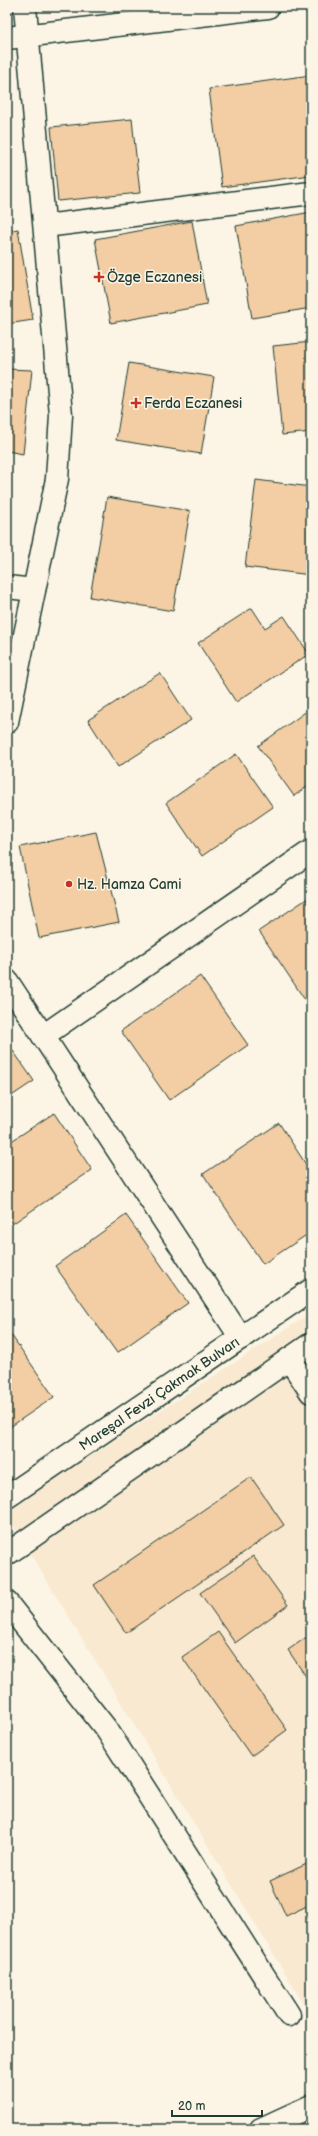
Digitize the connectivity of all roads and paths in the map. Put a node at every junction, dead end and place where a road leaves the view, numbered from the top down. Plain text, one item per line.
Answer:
1 (25, 7) edge
2 (268, 7) edge
3 (28, 35) junction
4 (7, 38) edge
5 (311, 193) edge
6 (45, 226) junction
7 (7, 587) edge
8 (34, 590) junction
9 (7, 722) edge
10 (311, 851) edge
11 (7, 981) edge
12 (43, 1036) junction
13 (311, 1290) edge
14 (241, 1338) junction
15 (311, 1344) edge
16 (289, 1359) junction
17 (311, 1392) edge
18 (7, 1497) edge
19 (7, 1554) edge
20 (7, 1603) edge
21 (289, 2015) dead end
22 (311, 2106) edge
23 (261, 2129) edge

1 - 3 street
2 - 3 street
3 - 4 street
3 - 6 street
5 - 6 street
6 - 8 street
7 - 8 street
8 - 9 street
10 - 12 street
11 - 12 street
12 - 14 street
13 - 14 street, Mareşal Fevzi Çakmak Bulvarı
14 - 18 street, Mareşal Fevzi Çakmak Bulvarı
15 - 16 street
16 - 17 street
16 - 19 street
20 - 21 street
22 - 23 street

